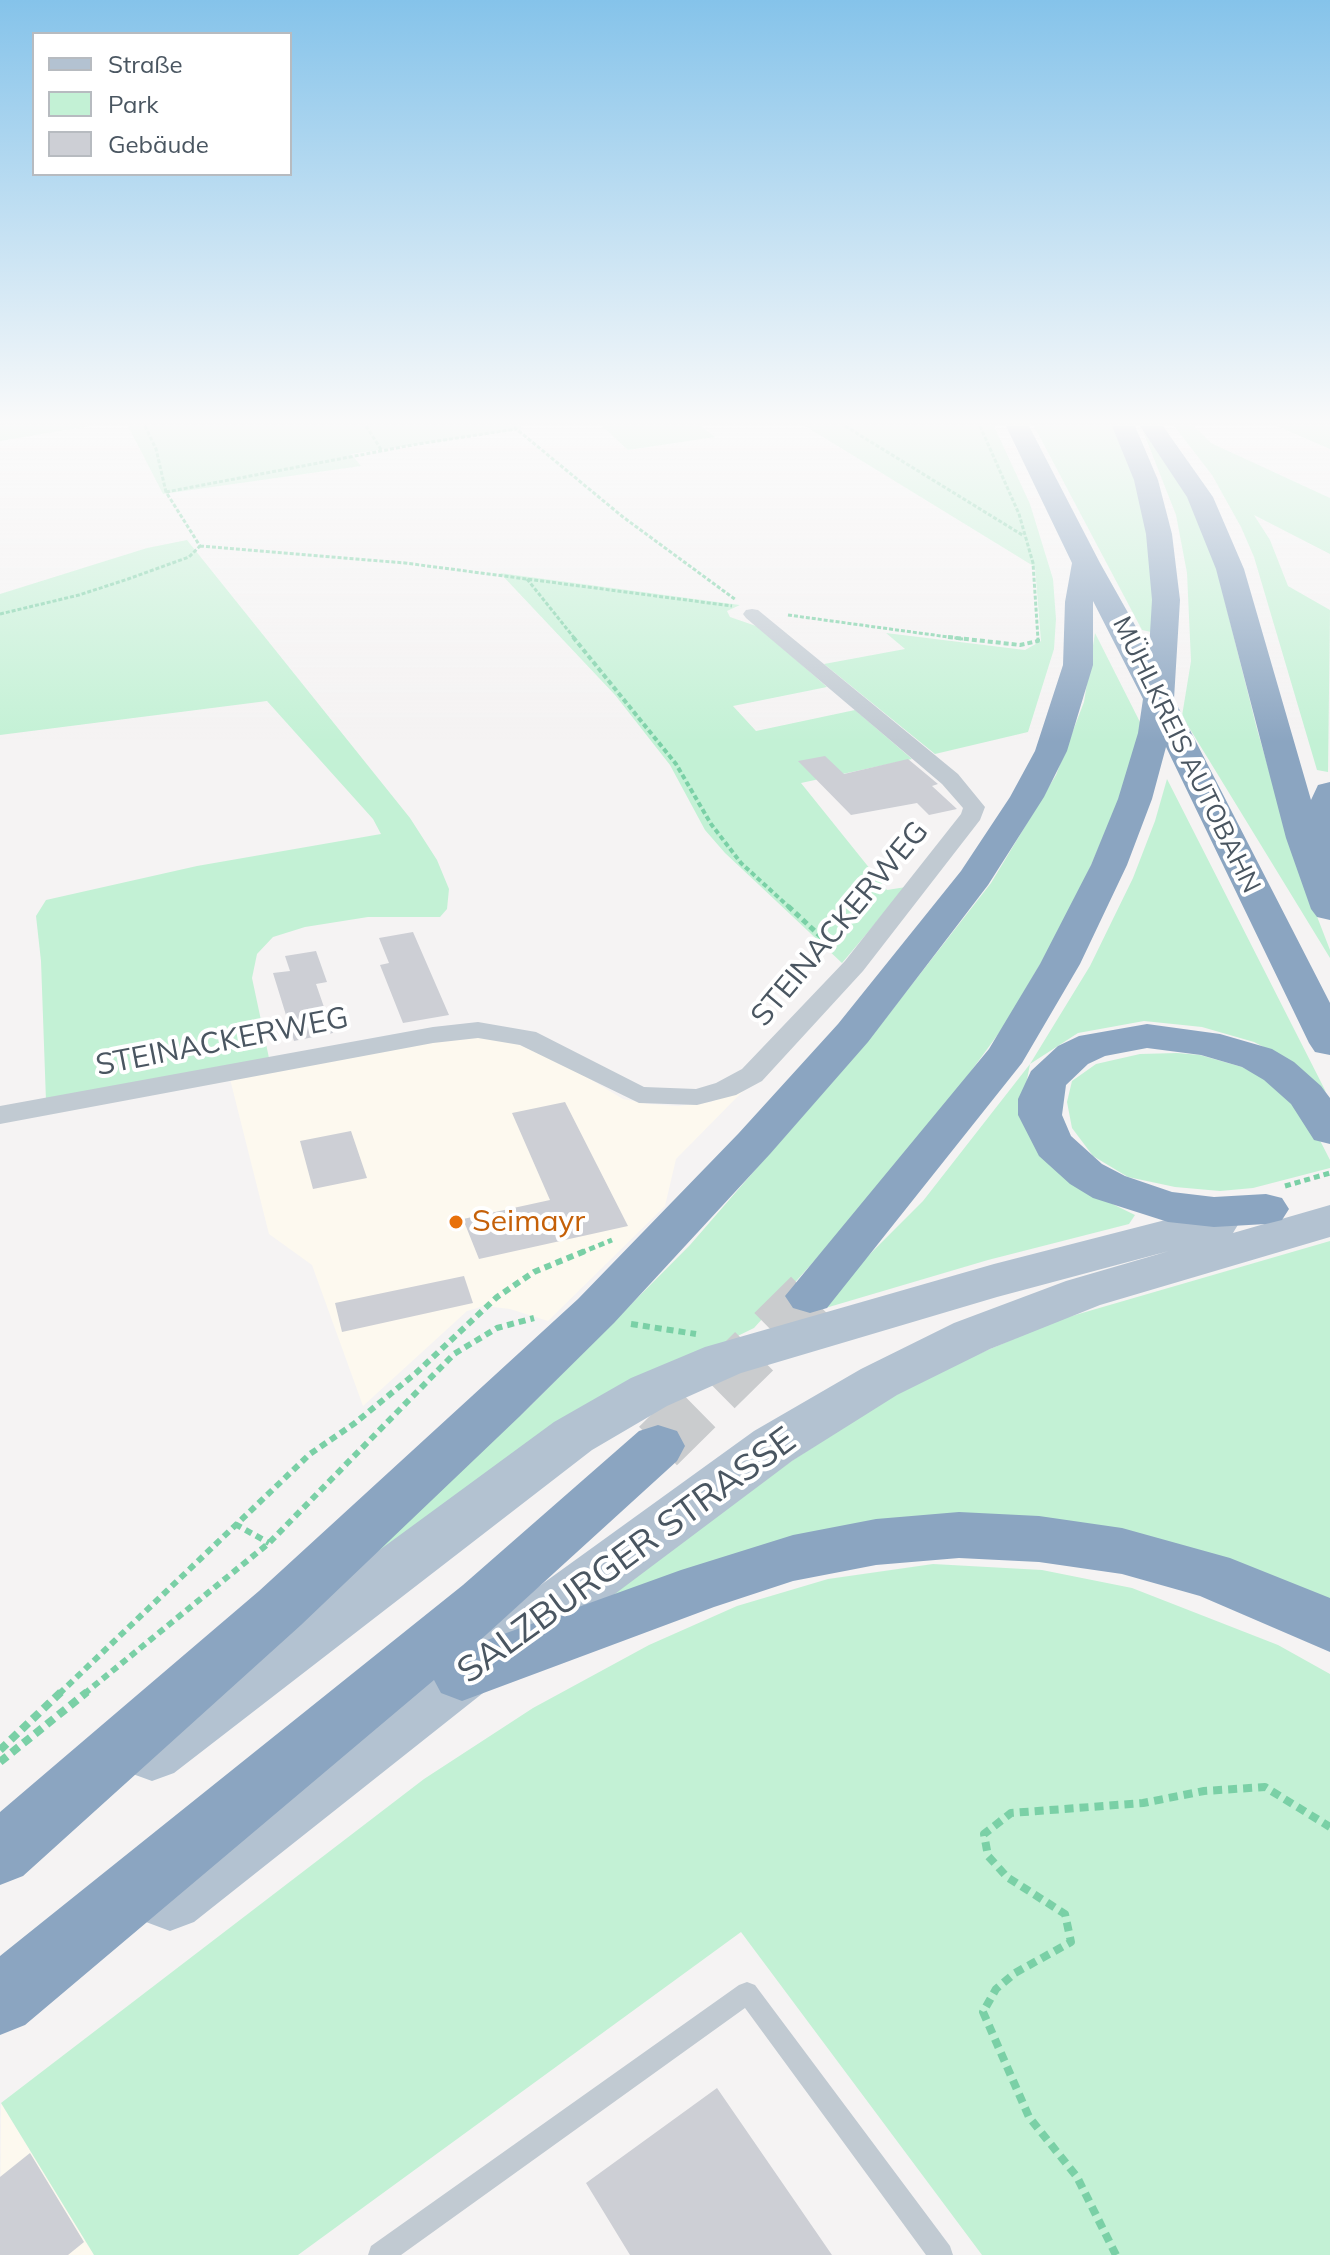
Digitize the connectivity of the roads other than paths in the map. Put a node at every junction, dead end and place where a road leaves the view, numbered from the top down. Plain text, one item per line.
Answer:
1 (1070, 531) edge
2 (1158, 531) edge
3 (1215, 531) edge
4 (1086, 563) junction
5 (752, 614) road end
6 (1330, 792) edge
7 (1330, 851) edge
8 (1330, 909) edge
9 (1330, 1043) edge
10 (0, 1115) edge
11 (1330, 1130) edge
12 (1330, 1191) edge
13 (1289, 1211) edge
14 (810, 1296) tunnel mouth
15 (658, 1446) tunnel mouth
16 (1330, 1627) edge
17 (462, 1675) junction
18 (0, 1854) edge
19 (0, 1867) edge
20 (0, 2000) edge
21 (0, 2030) edge
22 (380, 2255) edge
23 (941, 2255) edge

1 - 4 highway, MÜHLKREIS AUTOBAHN
2 - 14 highway
3 - 8 highway
4 - 9 highway, MÜHLKREIS AUTOBAHN
4 - 18 highway
5 - 10 street, STEINACKERWEG
6 - 7 highway
11 - 13 highway
12 - 13 main road, SALZBURGER STRASSE
13 - 17 main road, SALZBURGER STRASSE
13 - 19 main road, SALZBURGER STRASSE
15 - 20 highway
16 - 17 highway
17 - 21 main road, SALZBURGER STRASSE
22 - 23 lane

